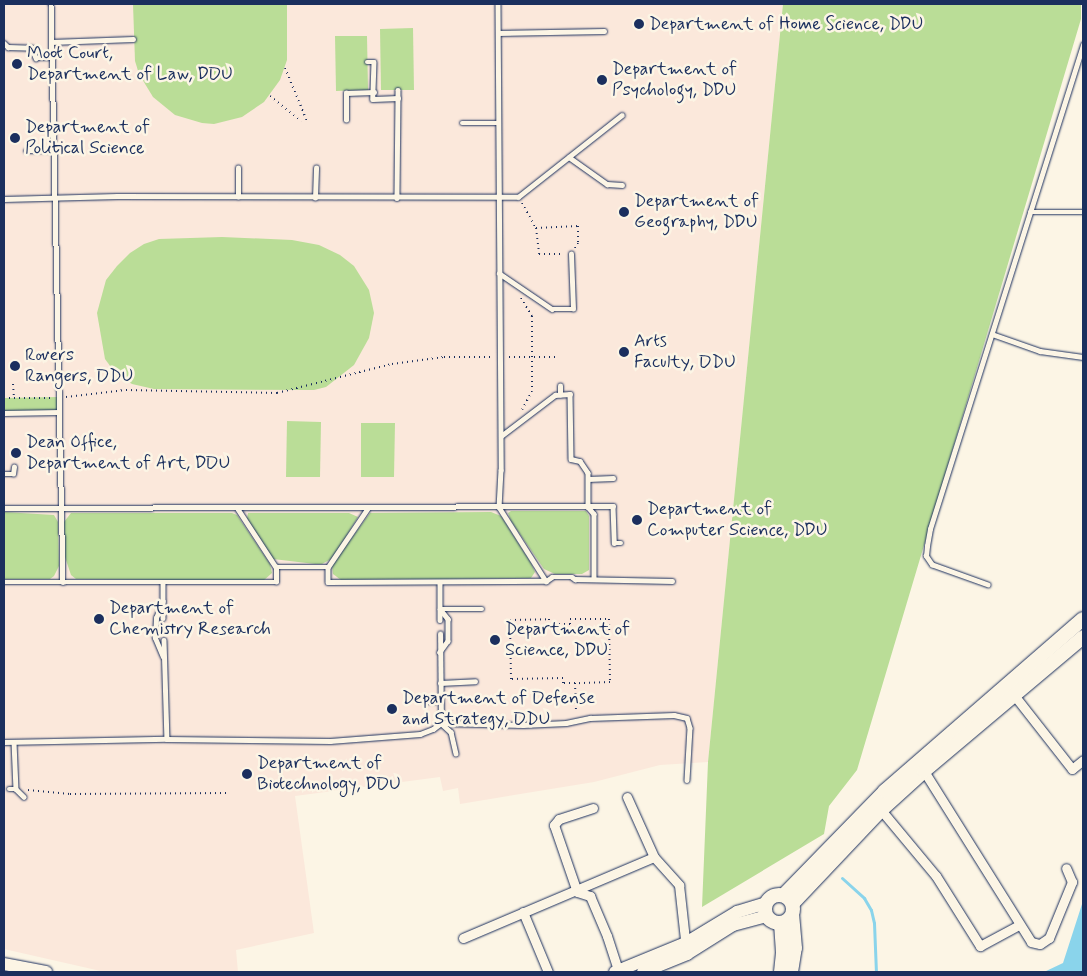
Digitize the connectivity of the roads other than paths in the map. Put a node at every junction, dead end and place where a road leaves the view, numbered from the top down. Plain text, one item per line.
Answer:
1 (51, 4) edge
2 (498, 4) edge
3 (604, 31) dead end
4 (498, 33) junction
5 (133, 39) dead end
6 (52, 42) junction
7 (4, 43) edge
8 (1083, 45) edge
9 (52, 58) junction
10 (368, 62) dead end
11 (398, 90) dead end
12 (374, 92) junction
13 (398, 98) junction
14 (622, 116) dead end
15 (346, 120) dead end
16 (462, 123) dead end
17 (498, 123) junction
18 (54, 150) junction
19 (26, 151) dead end
20 (569, 157) junction
21 (238, 168) dead end
22 (316, 168) dead end
23 (622, 185) dead end
24 (238, 197) junction
25 (54, 198) junction
26 (315, 198) junction
27 (397, 198) junction
28 (4, 199) edge
29 (498, 199) junction
30 (1030, 212) junction
31 (1083, 212) edge
32 (571, 254) road end
33 (499, 273) junction
34 (992, 334) junction
35 (1083, 357) edge
36 (560, 386) dead end
37 (560, 395) junction
38 (59, 412) junction
39 (4, 413) edge
40 (500, 436) junction
41 (14, 467) dead end
42 (4, 474) edge
43 (613, 478) dead end
44 (588, 479) junction
45 (499, 507) junction
46 (588, 507) junction
47 (4, 508) edge
48 (238, 508) junction
49 (368, 508) junction
50 (61, 510) junction
51 (620, 543) dead end
52 (276, 567) junction
53 (302, 567) junction
54 (328, 567) junction
55 (303, 573) dead end
56 (594, 578) junction
57 (546, 581) junction
58 (672, 581) dead end
59 (4, 582) edge
60 (63, 582) junction
61 (162, 583) junction
62 (440, 583) junction
63 (988, 586) dead end
64 (163, 601) junction
65 (440, 609) junction
66 (482, 609) dead end
67 (163, 618) dead end
68 (1083, 618) edge
69 (440, 620) dead end
70 (440, 634) dead end
71 (1083, 637) edge
72 (164, 640) dead end
73 (440, 653) junction
74 (164, 661) junction
75 (475, 681) dead end
76 (440, 683) junction
77 (1014, 696) junction
78 (426, 702) dead end
79 (440, 702) junction
80 (441, 723) junction
81 (167, 739) junction
82 (247, 740) junction
83 (4, 742) edge
84 (14, 742) junction
85 (246, 746) dead end
86 (456, 753) dead end
87 (1083, 760) edge
88 (921, 766) junction
89 (687, 780) dead end
90 (9, 789) dead end
91 (16, 789) junction
92 (24, 797) dead end
93 (627, 797) dead end
94 (593, 808) dead end
95 (881, 810) junction
96 (654, 857) junction
97 (1066, 868) dead end
98 (576, 890) junction
99 (766, 910) junction
100 (787, 910) junction
101 (523, 912) junction
102 (1019, 925) junction
103 (463, 938) dead end
104 (687, 948) junction
105 (4, 964) edge
106 (660, 968) edge
107 (46, 972) edge
108 (548, 972) edge
109 (618, 972) edge
110 (643, 972) edge
111 (781, 972) edge
112 (791, 972) edge

1 - 6 lane
2 - 4 lane
3 - 4 lane
4 - 17 lane
5 - 6 lane
6 - 9 lane
7 - 9 lane
8 - 30 lane
9 - 18 lane
10 - 12 lane
11 - 13 lane
12 - 13 lane
12 - 15 lane
13 - 27 lane
14 - 20 lane
16 - 17 lane
17 - 29 lane
18 - 19 lane
18 - 25 lane
20 - 23 lane
20 - 29 lane
21 - 24 lane
22 - 26 lane
24 - 25 lane
24 - 26 lane
25 - 28 lane
25 - 38 lane
26 - 27 lane
27 - 29 lane
29 - 33 lane
30 - 31 lane
30 - 34 lane
32 - 33 lane
33 - 40 lane
34 - 35 lane
34 - 63 lane
36 - 37 lane
37 - 40 lane
37 - 44 lane
38 - 39 lane
38 - 50 lane
40 - 45 lane
41 - 42 lane
43 - 44 lane
44 - 46 lane
45 - 46 lane
45 - 49 lane
45 - 57 lane
46 - 51 lane
46 - 56 lane
47 - 50 lane
48 - 49 lane
48 - 50 lane
48 - 52 lane
49 - 54 lane
50 - 60 lane
52 - 53 lane
52 - 61 lane
53 - 54 lane
53 - 55 lane
54 - 62 lane
56 - 57 lane
56 - 58 lane
57 - 62 lane
59 - 60 lane
60 - 61 lane
61 - 64 lane
62 - 65 lane
64 - 67 lane
64 - 74 lane
65 - 66 lane
65 - 69 lane
65 - 73 lane
68 - 88 main road
70 - 73 lane
71 - 77 main road
72 - 74 lane
73 - 76 lane
74 - 81 lane
75 - 76 lane
76 - 79 lane
77 - 87 street
77 - 88 main road
78 - 79 lane
79 - 80 lane
80 - 82 lane
80 - 86 lane
80 - 89 lane
81 - 82 lane
81 - 84 lane
82 - 85 lane
83 - 84 lane
84 - 91 lane
88 - 95 main road
88 - 100 main road
88 - 102 street
90 - 91 lane
91 - 92 lane
93 - 96 street
94 - 98 street
95 - 100 main road
95 - 102 street
96 - 98 street
96 - 104 street
97 - 102 street
98 - 101 street
98 - 109 street
99 - 100 main road
99 - 100 main road
99 - 104 main road
100 - 111 main road
100 - 112 main road
101 - 103 street
101 - 108 street
104 - 106 main road
104 - 109 main road
105 - 107 main road
106 - 110 main road

